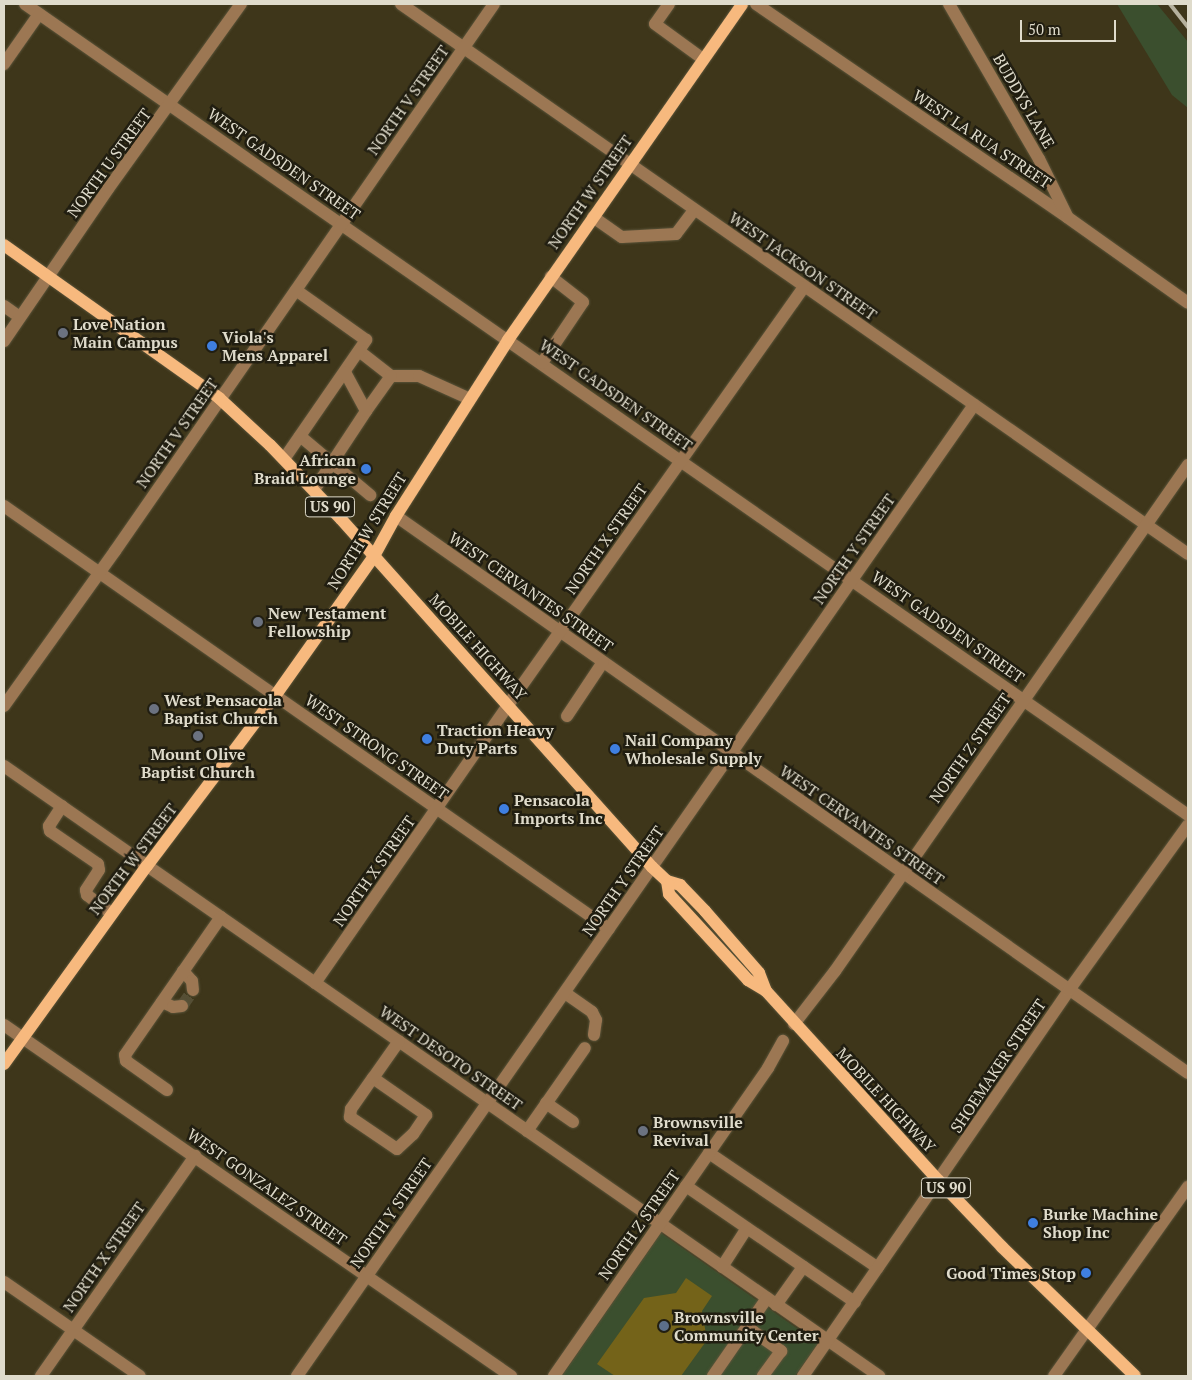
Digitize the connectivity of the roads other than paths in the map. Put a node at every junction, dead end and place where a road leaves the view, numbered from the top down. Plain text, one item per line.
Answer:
1 (24, 4) edge
2 (241, 4) edge
3 (401, 4) edge
4 (494, 4) edge
5 (669, 4) edge
6 (742, 4) edge
7 (756, 4) edge
8 (950, 4) edge
9 (39, 14) junction
10 (464, 47) junction
11 (703, 59) junction
12 (4, 64) edge
13 (171, 105) junction
14 (629, 164) junction
15 (694, 210) junction
16 (593, 217) junction
17 (1068, 217) junction
18 (342, 224) junction
19 (4, 245) edge
20 (48, 275) junction
21 (551, 277) junction
22 (804, 287) junction
23 (296, 290) junction
24 (1188, 303) edge
25 (4, 306) edge
26 (20, 317) junction
27 (508, 340) junction
28 (4, 341) edge
29 (359, 351) junction
30 (542, 363) junction
31 (345, 372) junction
32 (391, 376) junction
33 (219, 398) junction
34 (470, 399) junction
35 (974, 405) junction
36 (366, 411) junction
37 (300, 436) junction
38 (284, 459) junction
39 (681, 460) junction
40 (332, 463) junction
41 (1188, 465) edge
42 (314, 490) junction
43 (370, 495) dead end
44 (4, 506) edge
45 (396, 516) junction
46 (1146, 524) junction
47 (1188, 554) edge
48 (374, 556) junction
49 (98, 573) junction
50 (852, 581) junction
51 (560, 632) junction
52 (603, 662) junction
53 (275, 696) junction
54 (1024, 699) junction
55 (508, 705) junction
56 (4, 706) edge
57 (567, 716) dead end
58 (733, 753) junction
59 (4, 766) edge
60 (62, 806) junction
61 (437, 809) junction
62 (1188, 815) edge
63 (1188, 825) edge
64 (147, 866) junction
65 (652, 867) junction
66 (904, 874) junction
67 (112, 914) junction
68 (221, 917) junction
69 (609, 929) junction
70 (183, 971) junction
71 (315, 983) junction
72 (193, 990) dead end
73 (1069, 990) junction
74 (565, 993) junction
75 (162, 1002) junction
76 (182, 1006) dead end
77 (794, 1024) junction
78 (4, 1025) edge
79 (594, 1035) dead end
80 (22, 1038) junction
81 (399, 1041) junction
82 (783, 1041) dead end
83 (585, 1048) dead end
84 (4, 1064) edge
85 (1188, 1073) edge
86 (373, 1078) junction
87 (167, 1090) dead end
88 (488, 1103) junction
89 (546, 1103) junction
90 (573, 1122) dead end
91 (527, 1131) junction
92 (709, 1153) junction
93 (194, 1156) junction
94 (939, 1181) junction
95 (686, 1186) junction
96 (1188, 1187) edge
97 (660, 1223) junction
98 (747, 1228) junction
99 (803, 1266) junction
100 (722, 1267) junction
101 (878, 1268) junction
102 (367, 1276) junction
103 (4, 1282) edge
104 (772, 1301) junction
105 (855, 1302) junction
106 (747, 1327) junction
107 (1086, 1329) junction
108 (73, 1330) junction
109 (828, 1341) junction
110 (41, 1376) edge
111 (140, 1376) edge
112 (297, 1376) edge
113 (511, 1376) edge
114 (554, 1376) edge
115 (713, 1376) edge
116 (763, 1376) edge
117 (803, 1376) edge
118 (879, 1376) edge
119 (1054, 1376) edge
120 (1135, 1376) edge

1 - 9 street, WEST GADSDEN STREET
2 - 13 street, NORTH U STREET
3 - 10 street, WEST JACKSON STREET
4 - 10 street, NORTH V STREET
5 - 11 street
6 - 11 main road, NORTH W STREET
7 - 17 street, WEST LA RUA STREET
8 - 17 street, BUDDYS LANE
9 - 12 street
9 - 13 street, WEST GADSDEN STREET
10 - 14 street, WEST JACKSON STREET
10 - 18 street, NORTH V STREET
11 - 14 main road, NORTH W STREET
13 - 18 street, WEST GADSDEN STREET
13 - 20 street, NORTH U STREET
14 - 15 street, WEST JACKSON STREET
14 - 16 main road, NORTH W STREET
15 - 16 street
15 - 22 street, WEST JACKSON STREET
16 - 21 main road, NORTH W STREET
17 - 24 street, WEST LA RUA STREET
18 - 23 street, NORTH V STREET
18 - 27 street, WEST GADSDEN STREET
19 - 20 main road, US 90
20 - 26 street, NORTH U STREET
20 - 33 main road, US 90
21 - 27 main road, NORTH W STREET
21 - 30 street
22 - 35 street, WEST JACKSON STREET
22 - 39 street, NORTH X STREET
23 - 29 street
23 - 33 street, NORTH V STREET
25 - 26 street
26 - 28 street, NORTH U STREET
27 - 30 street, WEST GADSDEN STREET
27 - 34 main road, NORTH W STREET
29 - 31 street
29 - 32 street
30 - 39 street, WEST GADSDEN STREET
31 - 36 street
31 - 37 street
32 - 34 street
32 - 36 street
33 - 38 main road, US 90
33 - 49 street, NORTH V STREET
34 - 45 main road, NORTH W STREET
35 - 46 street, WEST JACKSON STREET
35 - 50 street, NORTH Y STREET
36 - 40 street
37 - 38 street
37 - 40 street
38 - 42 main road, MOBILE HIGHWAY / US 90
39 - 50 street, WEST GADSDEN STREET
39 - 51 street, NORTH X STREET
40 - 42 street
40 - 43 street
41 - 46 street, NORTH Z STREET
42 - 48 main road, MOBILE HIGHWAY / US 90
44 - 49 street, WEST STRONG STREET
45 - 48 main road, NORTH W STREET
45 - 51 street, WEST CERVANTES STREET
46 - 47 street, WEST JACKSON STREET
46 - 54 street, NORTH Z STREET
48 - 53 main road, NORTH W STREET
48 - 55 main road, MOBILE HIGHWAY / US 90
49 - 53 street, WEST STRONG STREET
49 - 56 street, NORTH V STREET
50 - 54 street, WEST GADSDEN STREET
50 - 58 street, NORTH Y STREET
51 - 52 street, WEST CERVANTES STREET
51 - 55 street, NORTH X STREET
52 - 57 street
52 - 58 street, WEST CERVANTES STREET
53 - 61 street, WEST STRONG STREET
53 - 64 main road, NORTH W STREET
54 - 62 street, WEST GADSDEN STREET
54 - 66 street, NORTH Z STREET
55 - 61 street, NORTH X STREET
55 - 65 main road, MOBILE HIGHWAY / US 90
58 - 65 street, NORTH Y STREET
58 - 66 street, WEST CERVANTES STREET
59 - 60 street, WEST DESOTO STREET
60 - 64 street, WEST DESOTO STREET
60 - 67 street
61 - 69 street, WEST STRONG STREET
61 - 71 street, NORTH X STREET
63 - 73 street, SHOEMAKER STREET
64 - 67 main road, NORTH W STREET
64 - 68 street, WEST DESOTO STREET
65 - 69 street, NORTH Y STREET
65 - 77 main road, MOBILE HIGHWAY / US 90
66 - 73 street, WEST CERVANTES STREET
66 - 77 street, NORTH Z STREET
67 - 80 main road, NORTH W STREET
68 - 70 street
68 - 71 street, WEST DESOTO STREET
69 - 74 street, NORTH Y STREET
70 - 72 street
70 - 75 street
71 - 81 street, WEST DESOTO STREET
73 - 85 street, WEST CERVANTES STREET
73 - 94 street, SHOEMAKER STREET
74 - 79 street
74 - 88 street, NORTH Y STREET
75 - 76 street
75 - 87 street
77 - 94 main road, MOBILE HIGHWAY / US 90
78 - 80 street, WEST GONZALEZ STREET
80 - 84 main road, NORTH W STREET
80 - 93 street, WEST GONZALEZ STREET
81 - 86 street
81 - 88 street, WEST DESOTO STREET
82 - 92 street, NORTH Z STREET
83 - 89 street
86 - 86 street
88 - 91 street, WEST DESOTO STREET
88 - 102 street, NORTH Y STREET
89 - 90 street
89 - 91 street
91 - 97 street, WEST DESOTO STREET
92 - 95 street, NORTH Z STREET
92 - 101 street
93 - 102 street, WEST GONZALEZ STREET
93 - 108 street, NORTH X STREET
94 - 101 street, SHOEMAKER STREET
94 - 107 main road, MOBILE HIGHWAY / US 90
95 - 97 street, NORTH Z STREET
95 - 98 street
96 - 107 street
97 - 100 street, WEST DESOTO STREET
97 - 114 street, NORTH Z STREET
98 - 99 street
98 - 100 street
99 - 104 street
99 - 105 street
100 - 104 street, WEST DESOTO STREET
101 - 105 street, SHOEMAKER STREET
102 - 112 street, NORTH Y STREET
102 - 113 street, WEST GONZALEZ STREET
103 - 108 street
104 - 106 street
104 - 109 street, WEST DESOTO STREET
105 - 109 street, SHOEMAKER STREET
106 - 115 street
106 - 116 street
107 - 119 street
107 - 120 main road, MOBILE HIGHWAY / US 90
108 - 110 street, NORTH X STREET
108 - 111 street
109 - 117 street, SHOEMAKER STREET
109 - 118 street, WEST DESOTO STREET

